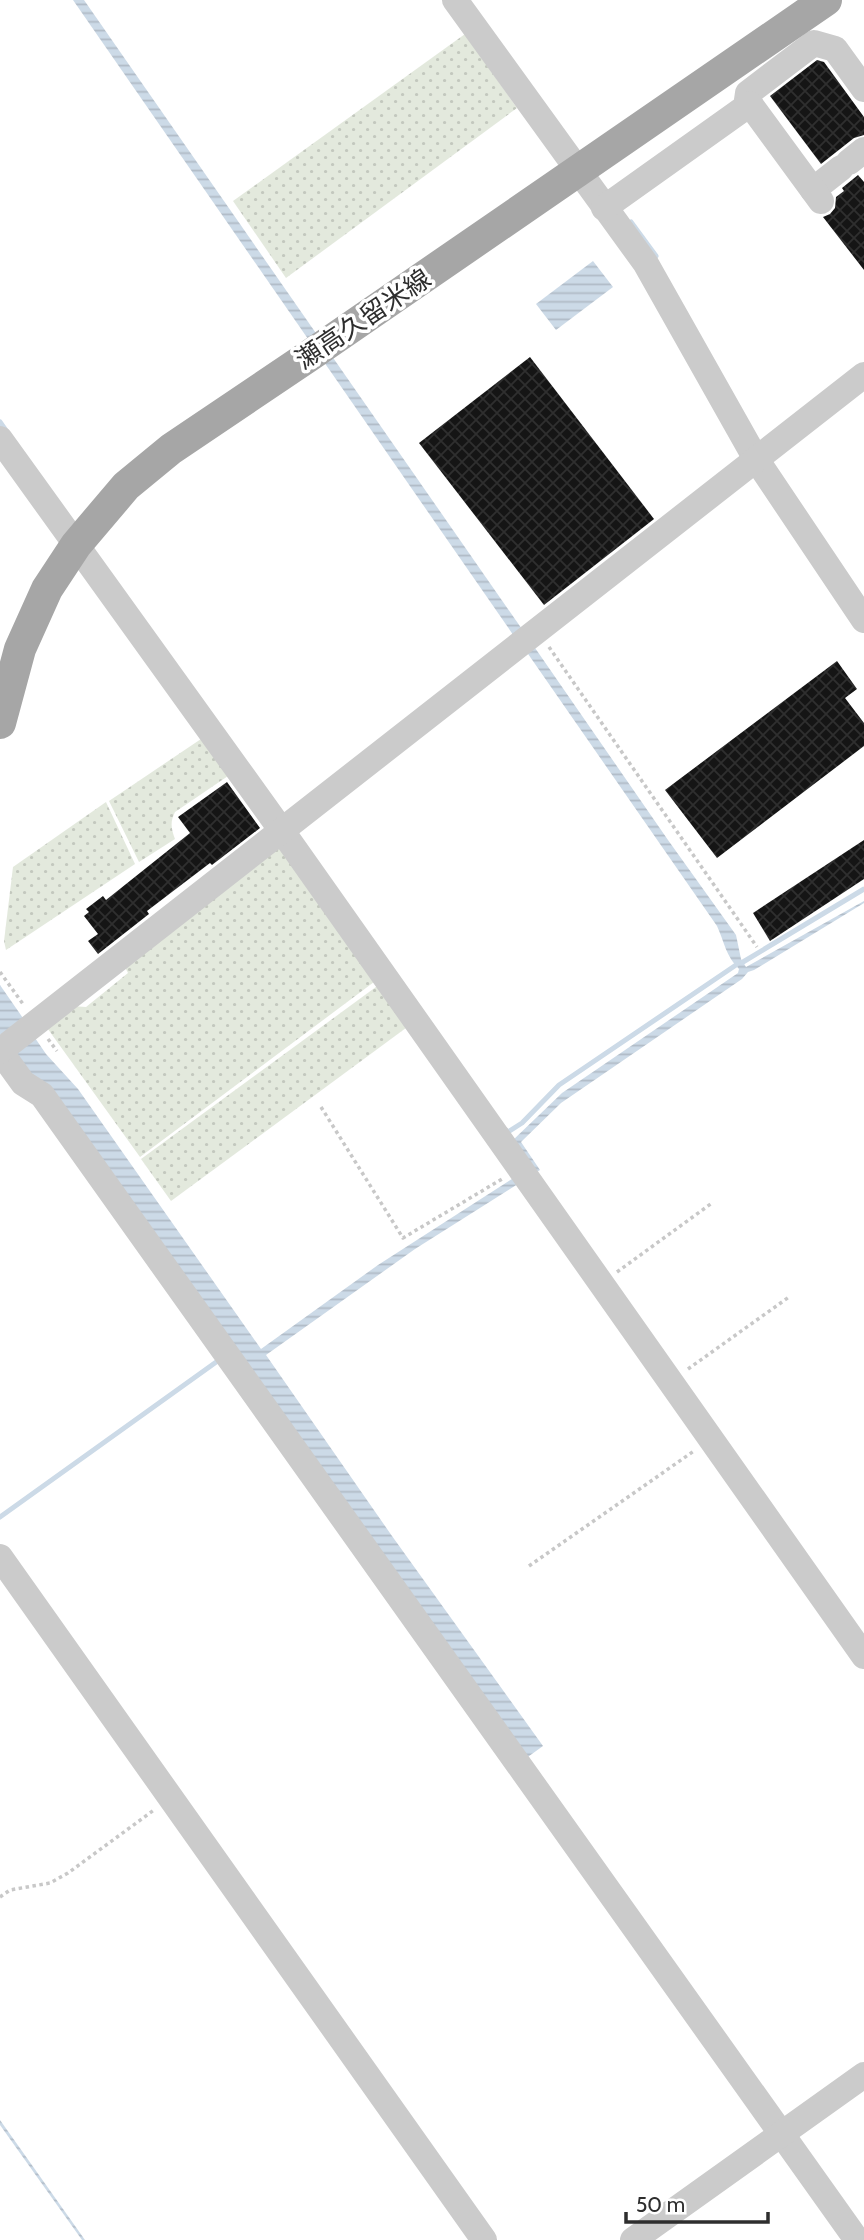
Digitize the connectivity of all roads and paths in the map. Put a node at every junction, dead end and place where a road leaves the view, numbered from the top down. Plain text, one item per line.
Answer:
1 (455, 0) edge
2 (824, 1) edge
3 (864, 89) edge
4 (746, 107) junction
5 (851, 160) edge
6 (578, 171) junction
7 (604, 208) junction
8 (864, 375) edge
9 (0, 439) edge
10 (756, 459) junction
11 (76, 545) junction
12 (864, 620) edge
13 (528, 639) junction
14 (0, 723) edge
15 (282, 831) junction
16 (757, 947) dead end
17 (0, 1051) edge
18 (321, 1107) dead end
19 (520, 1168) junction
20 (712, 1203) dead end
21 (601, 1284) junction
22 (789, 1297) dead end
23 (669, 1380) junction
24 (711, 1439) junction
25 (0, 1557) edge
26 (529, 1566) dead end
27 (864, 1656) edge
28 (171, 1798) junction
29 (0, 1897) edge
30 (864, 2074) edge
31 (782, 2133) junction
32 (484, 2240) edge
33 (633, 2240) edge
34 (857, 2240) edge

1 - 6 street
2 - 6 main road, 瀬高久留米線
3 - 4 street
4 - 5 street
4 - 7 street
6 - 7 street
6 - 11 main road, 瀬高久留米線
7 - 10 street
8 - 10 street
9 - 11 street
10 - 12 street
10 - 13 street
11 - 14 main road, 瀬高久留米線
11 - 15 street
13 - 15 street
13 - 16 path
15 - 17 street
15 - 19 street
17 - 31 street
18 - 19 path
19 - 21 street
20 - 21 path
21 - 23 street
22 - 23 path
23 - 24 street
24 - 26 path
24 - 27 street
25 - 28 street
28 - 29 path
28 - 32 street
30 - 31 street
31 - 33 street
31 - 34 street

